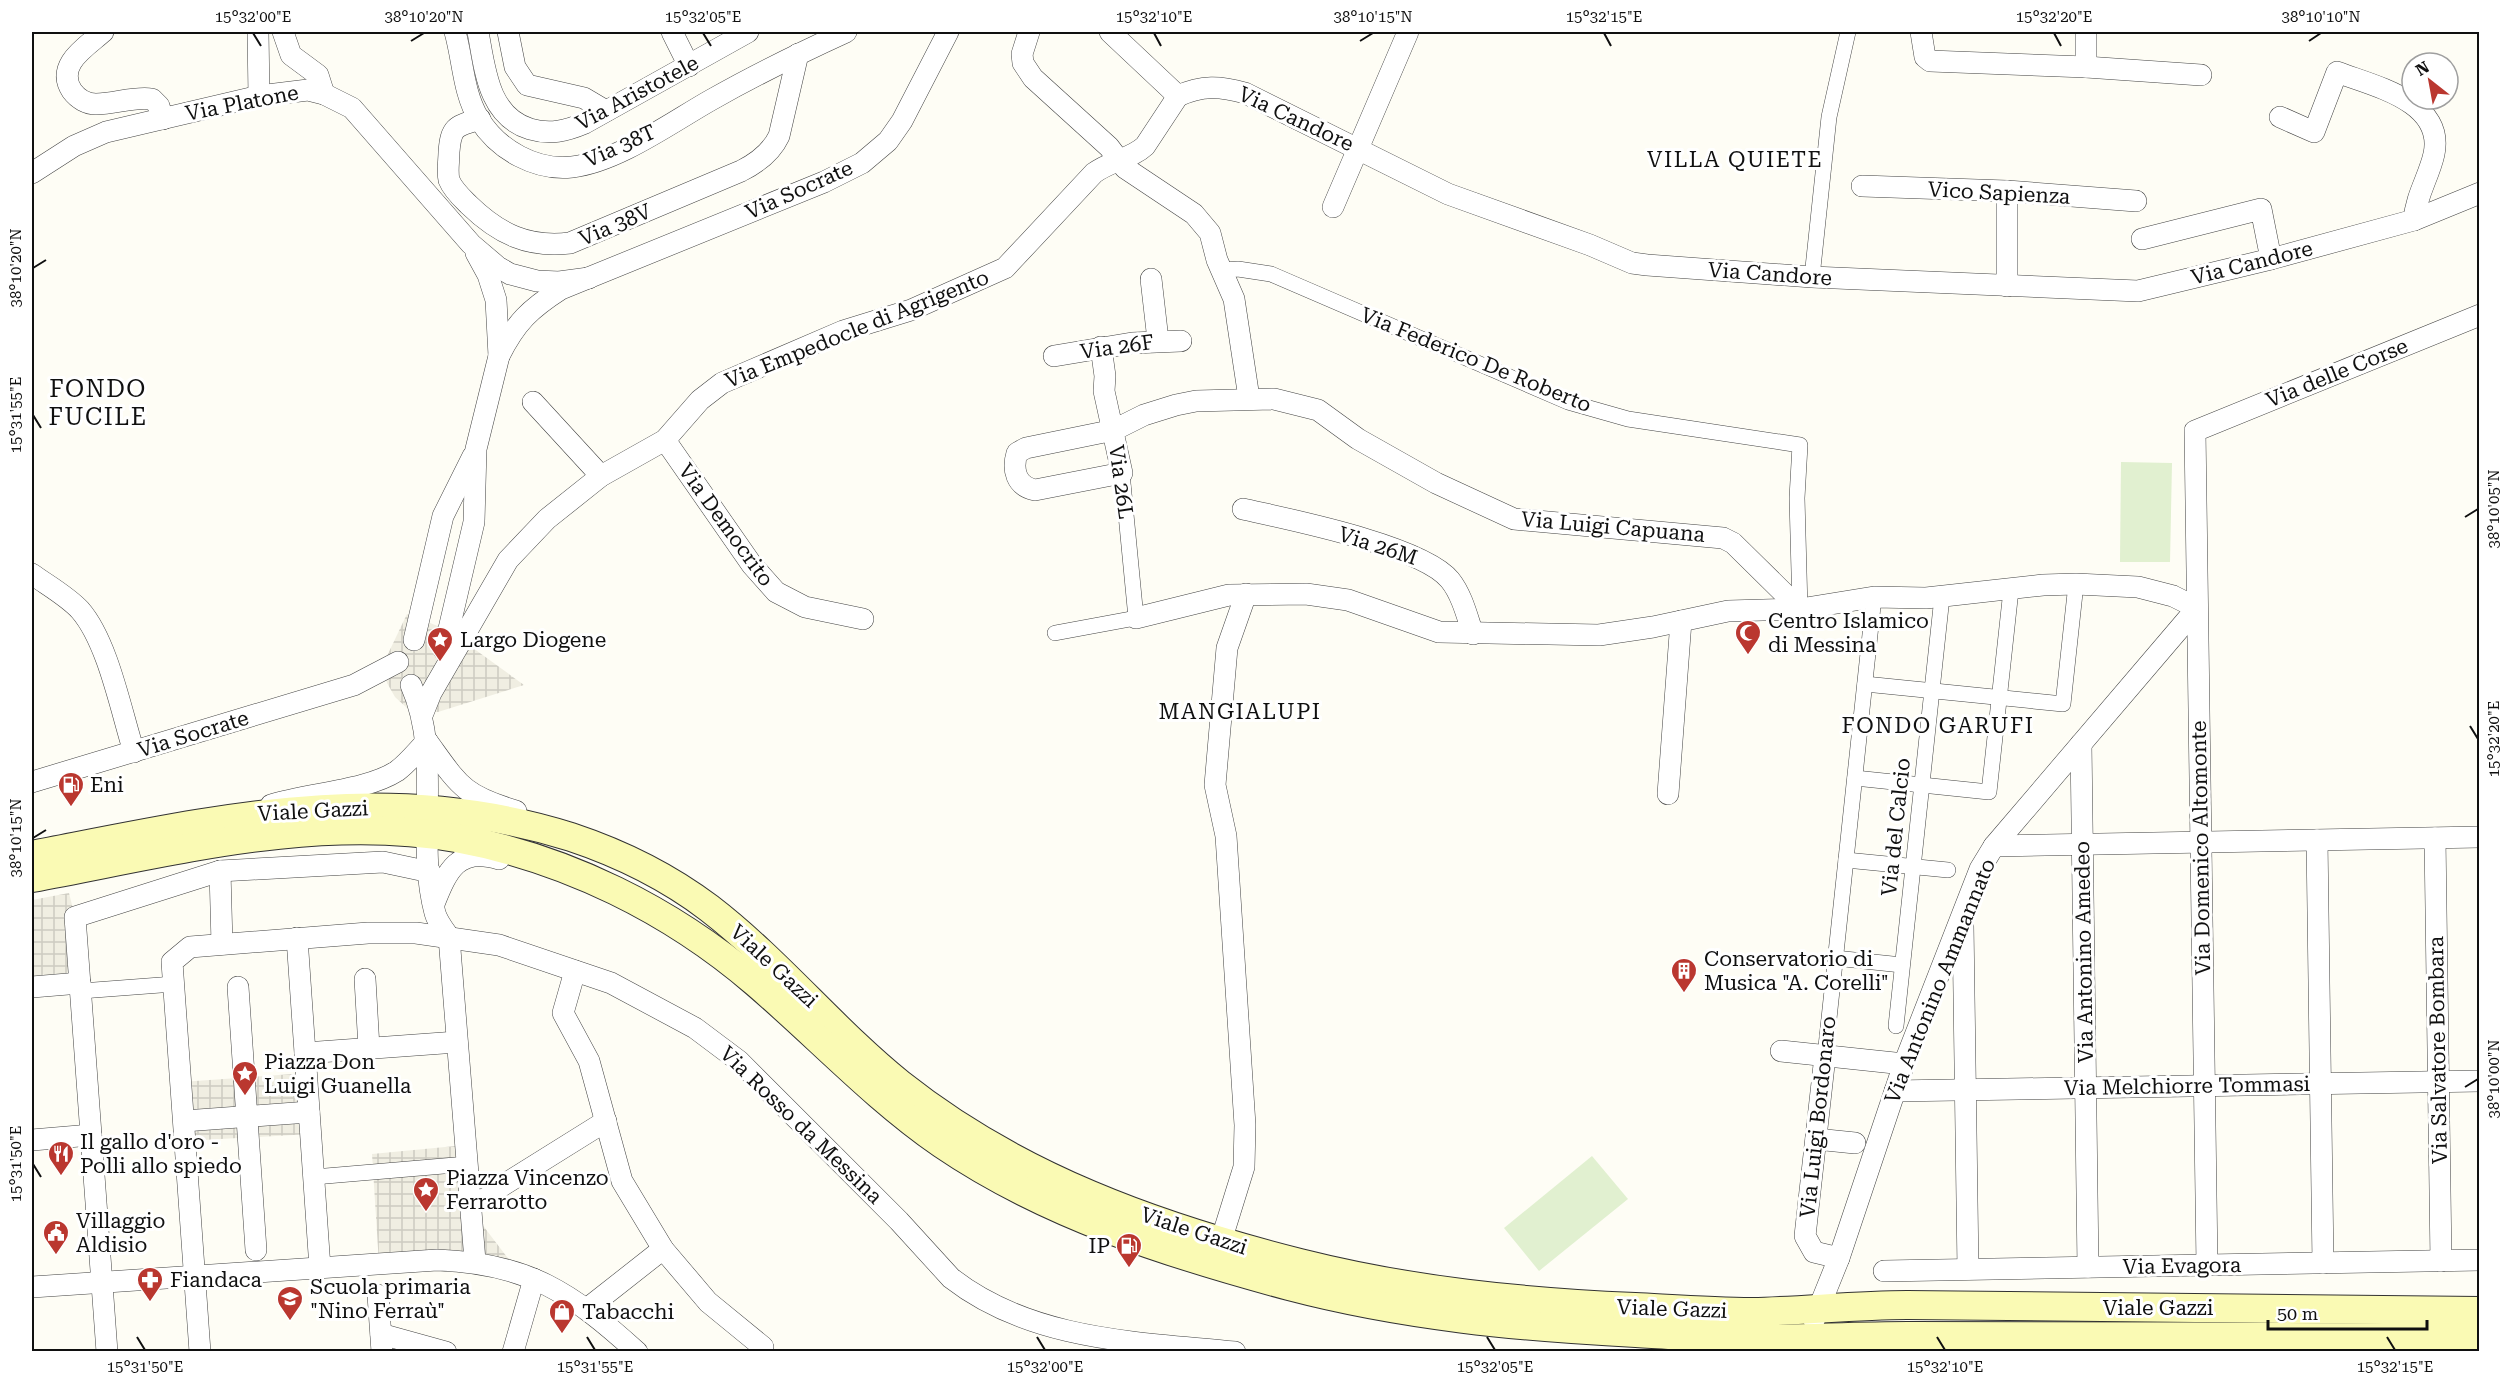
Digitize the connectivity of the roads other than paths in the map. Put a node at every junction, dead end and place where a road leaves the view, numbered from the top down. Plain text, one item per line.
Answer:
1 (103, 32) edge
2 (258, 32) edge
3 (283, 32) edge
4 (455, 32) edge
5 (478, 32) edge
6 (508, 32) edge
7 (672, 32) edge
8 (748, 32) edge
9 (846, 32) edge
10 (948, 32) edge
11 (1029, 32) edge
12 (1110, 32) edge
13 (1408, 32) edge
14 (1848, 32) edge
15 (1921, 32) edge
16 (2086, 32) edge
17 (722, 40) edge
18 (798, 54) junction
19 (689, 66) junction
20 (2086, 67) junction
21 (2201, 75) dead end
22 (324, 94) junction
23 (260, 96) junction
24 (1179, 96) junction
25 (606, 111) junction
26 (2280, 117) dead end
27 (163, 119) junction
28 (480, 119) junction
29 (1359, 148) junction
30 (1118, 158) junction
31 (32, 173) edge
32 (1862, 186) dead end
33 (2007, 191) junction
34 (2480, 193) edge
35 (2136, 201) dead end
36 (1333, 207) dead end
37 (2414, 220) junction
38 (2142, 239) dead end
39 (471, 244) junction
40 (2271, 259) junction
41 (1223, 270) junction
42 (1812, 277) junction
43 (589, 278) junction
44 (523, 279) joint
45 (1151, 279) dead end
46 (2007, 286) junction
47 (496, 300) joint
48 (2480, 315) edge
49 (1158, 340) junction
50 (1180, 341) dead end
51 (1101, 347) junction
52 (499, 356) junction
53 (1054, 356) dead end
54 (1249, 398) junction
55 (533, 402) dead end
56 (1114, 430) junction
57 (2195, 431) joint
58 (664, 440) junction
59 (476, 449) junction
60 (1122, 472) junction
61 (601, 476) junction
62 (1243, 509) dead end
63 (32, 574) edge
64 (2076, 584) junction
65 (2011, 590) junction
66 (1246, 594) junction
67 (1874, 597) junction
68 (1942, 597) junction
69 (2197, 608) junction
70 (1800, 609) junction
71 (1136, 618) junction
72 (863, 619) dead end
73 (1681, 621) junction
74 (1055, 633) dead end
75 (1473, 634) junction
76 (414, 640) junction
77 (448, 659) junction
78 (398, 662) junction
79 (409, 683) junction
80 (1865, 684) junction
81 (354, 686) junction
82 (1932, 691) junction
83 (1999, 698) junction
84 (423, 713) junction
85 (427, 741) junction
86 (2081, 744) junction
87 (134, 752) junction
88 (1855, 778) junction
89 (32, 783) edge
90 (1922, 785) junction
91 (1668, 794) dead end
92 (238, 816) junction
93 (428, 822) junction
94 (544, 830) junction
95 (367, 831) junction
96 (2480, 837) edge
97 (2434, 838) junction
98 (2317, 840) junction
99 (2201, 843) junction
100 (2082, 844) junction
101 (1994, 846) junction
102 (32, 855) edge
103 (1846, 860) junction
104 (1913, 867) junction
105 (220, 870) junction
106 (1948, 870) dead end
107 (430, 872) junction
108 (32, 879) edge
109 (434, 904) junction
110 (1963, 912) junction
111 (449, 937) junction
112 (297, 938) junction
113 (222, 944) junction
114 (1835, 958) junction
115 (1902, 965) junction
116 (575, 971) junction
117 (364, 979) dead end
118 (174, 984) junction
119 (32, 987) edge
120 (80, 987) junction
121 (238, 987) dead end
122 (762, 988) junction
123 (1896, 1026) dead end
124 (458, 1042) junction
125 (369, 1048) junction
126 (1781, 1051) dead end
127 (305, 1053) junction
128 (1825, 1056) junction
129 (1904, 1064) junction
130 (2438, 1081) junction
131 (2480, 1081) edge
132 (2320, 1083) junction
133 (2204, 1085) junction
134 (2085, 1088) junction
135 (1965, 1089) junction
136 (1895, 1091) junction
137 (309, 1112) junction
138 (246, 1117) junction
139 (606, 1121) junction
140 (184, 1122) junction
141 (91, 1135) junction
142 (1816, 1139) junction
143 (32, 1140) edge
144 (1855, 1143) dead end
145 (467, 1164) junction
146 (314, 1177) junction
147 (497, 1189) joint
148 (470, 1203) junction
149 (1221, 1241) junction
150 (663, 1249) junction
151 (256, 1250) dead end
152 (1839, 1258) junction
153 (2480, 1260) edge
154 (475, 1261) junction
155 (2441, 1261) junction
156 (2323, 1263) junction
157 (2206, 1265) junction
158 (2088, 1267) junction
159 (320, 1268) junction
160 (1968, 1269) junction
161 (1884, 1271) dead end
162 (194, 1276) junction
163 (534, 1279) junction
164 (102, 1283) junction
165 (32, 1287) edge
166 (378, 1295) dead end
167 (588, 1308) junction
168 (1818, 1309) junction
169 (2480, 1311) edge
170 (2480, 1338) edge
171 (381, 1343) edge
172 (1804, 1345) edge
173 (107, 1352) edge
174 (200, 1352) edge
175 (446, 1352) edge
176 (513, 1352) edge
177 (637, 1352) edge
178 (760, 1352) edge
179 (1235, 1352) edge

1 - 27 street
2 - 23 street
3 - 22 street
4 - 28 street, Via 38T
5 - 25 street, Via Aristotele
6 - 25 street
7 - 19 street
8 - 17 street, Via Aristotele
9 - 18 street, Via 38T
10 - 43 street, Via Socrate
11 - 30 street
12 - 24 street
13 - 29 street
14 - 42 street
15 - 20 street
16 - 20 street
17 - 19 street, Via Aristotele
18 - 28 street, Via 38T
18 - 28 street, Via 38V
19 - 25 street, Via Aristotele
20 - 21 street
22 - 23 street, Via Platone
22 - 39 street, Via Platone
23 - 27 street, Via Platone
24 - 29 street, Via Candore
24 - 30 street, Via Empedocle di Agrigento
26 - 37 street
27 - 31 street, Via Platone
29 - 36 street
29 - 42 street, Via Candore
30 - 41 street
30 - 58 street, Via Empedocle di Agrigento
32 - 33 street, Vico Sapienza
33 - 35 street, Vico Sapienza
33 - 46 street
34 - 37 street, Via Candore
37 - 40 street, Via Candore
38 - 40 street
39 - 44 street, Via Platone
39 - 47 street, Via Platone
40 - 46 street, Via Candore
41 - 54 street
41 - 70 street, Via Federico De Roberto
42 - 46 street, Via Candore
43 - 44 street, Via Socrate
43 - 52 street, Via Socrate
45 - 49 street
47 - 52 street, Via Socrate
48 - 57 street, Via delle Corse
49 - 50 street, Via 26F
49 - 51 street, Via 26F
51 - 53 street, Via 26F
51 - 56 street, Via 26L
52 - 59 street, Via Socrate
54 - 56 street, Via Luigi Capuana
54 - 70 street, Via Luigi Capuana
55 - 61 street
56 - 60 street, Via 26L
56 - 60 street, Via Luigi Capuana
57 - 69 street, Via Domenico Altomonte
58 - 61 street, Via Empedocle di Agrigento
58 - 72 street, Via Democrito
59 - 76 street
59 - 77 street
60 - 71 street, Via 26L
61 - 77 street, Via Empedocle di Agrigento
62 - 75 street, Via 26M
63 - 87 street
64 - 65 street
64 - 69 street
64 - 83 street
65 - 68 street
65 - 83 street
66 - 71 street
66 - 75 street
66 - 149 street
67 - 68 street
67 - 70 street
67 - 80 street, Via Luigi Bordonaro
68 - 82 street, Via del Calcio
69 - 86 street, Via Antonino Ammannato
69 - 99 street, Via Domenico Altomonte
70 - 73 street
71 - 74 street
73 - 75 street
73 - 91 street
76 - 77 street
76 - 78 street
77 - 79 street
77 - 84 street
78 - 79 street
78 - 81 street
79 - 81 street
79 - 84 street
80 - 82 street
80 - 88 street, Via Luigi Bordonaro
81 - 87 street, Via Socrate
82 - 83 street
82 - 90 street, Via del Calcio
83 - 90 street
84 - 85 street
85 - 92 street
85 - 93 street
85 - 94 street
86 - 100 street, Via Antonino Amedeo
86 - 101 street, Via Antonino Ammannato
87 - 89 street, Via Socrate
88 - 90 street
88 - 103 street, Via Luigi Bordonaro
90 - 104 street, Via del Calcio
92 - 93 main road, Viale Gazzi
92 - 102 main road, Viale Gazzi
93 - 94 main road, Viale Gazzi
93 - 95 main road, Viale Gazzi
93 - 107 street
93 - 122 main road, Viale Gazzi
94 - 149 main road, Viale Gazzi
95 - 107 street
95 - 108 main road, Viale Gazzi
96 - 97 street
97 - 98 street
97 - 130 street, Via Salvatore Bombara
98 - 99 street
98 - 132 street
99 - 100 street
99 - 133 street, Via Domenico Altomonte
100 - 101 street
100 - 134 street, Via Antonino Amedeo
101 - 110 street, Via Antonino Ammannato
103 - 104 street
103 - 114 street, Via Luigi Bordonaro
104 - 106 street
104 - 115 street, Via del Calcio
105 - 107 street
105 - 113 street
105 - 120 street
107 - 109 street
109 - 111 street
109 - 122 street
110 - 129 street, Via Antonino Ammannato
110 - 135 street
111 - 112 street, Via Rosso da Messina
111 - 116 street, Via Rosso da Messina
111 - 124 street
112 - 113 street, Via Rosso da Messina
112 - 127 street
113 - 118 street, Via Rosso da Messina
114 - 115 street
114 - 128 street, Via Luigi Bordonaro
115 - 123 street, Via del Calcio
116 - 139 street
116 - 179 street, Via Rosso da Messina
117 - 125 street
118 - 120 street
118 - 140 street
119 - 120 street
120 - 141 street
121 - 138 street
122 - 172 main road, Viale Gazzi
124 - 125 street
124 - 145 street
125 - 127 street
126 - 128 street
127 - 137 street
128 - 129 street
128 - 142 street, Via Luigi Bordonaro
129 - 136 street, Via Antonino Ammannato
130 - 131 street, Via Melchiorre Tommasi
130 - 132 street, Via Melchiorre Tommasi
130 - 155 street, Via Salvatore Bombara
132 - 133 street, Via Melchiorre Tommasi
132 - 156 street
133 - 134 street, Via Melchiorre Tommasi
133 - 157 street, Via Domenico Altomonte
134 - 135 street, Via Melchiorre Tommasi
134 - 158 street, Via Antonino Amedeo
135 - 136 street, Via Melchiorre Tommasi
135 - 160 street
136 - 152 street, Via Antonino Ammannato
137 - 138 street
137 - 146 street
138 - 140 street
138 - 151 street
139 - 147 street
139 - 150 street
140 - 162 street
141 - 143 street
141 - 164 street
142 - 144 street
142 - 152 street, Via Luigi Bordonaro
145 - 146 street
145 - 148 street
146 - 159 street
147 - 148 street
148 - 154 street
149 - 168 main road, Viale Gazzi
150 - 167 street
150 - 178 street
152 - 168 street, Via Antonino Ammannato
153 - 155 street, Via Evagora
154 - 159 street
154 - 163 street
155 - 156 street, Via Evagora
156 - 157 street, Via Evagora
157 - 158 street, Via Evagora
158 - 160 street, Via Evagora
159 - 162 street
160 - 161 street, Via Evagora
162 - 164 street
162 - 174 street
163 - 167 street
163 - 176 street
164 - 165 street
164 - 173 street
166 - 171 street
167 - 177 street
168 - 169 main road, Viale Gazzi
168 - 172 street, Via Antonino Ammannato
170 - 172 main road, Viale Gazzi
171 - 175 street

